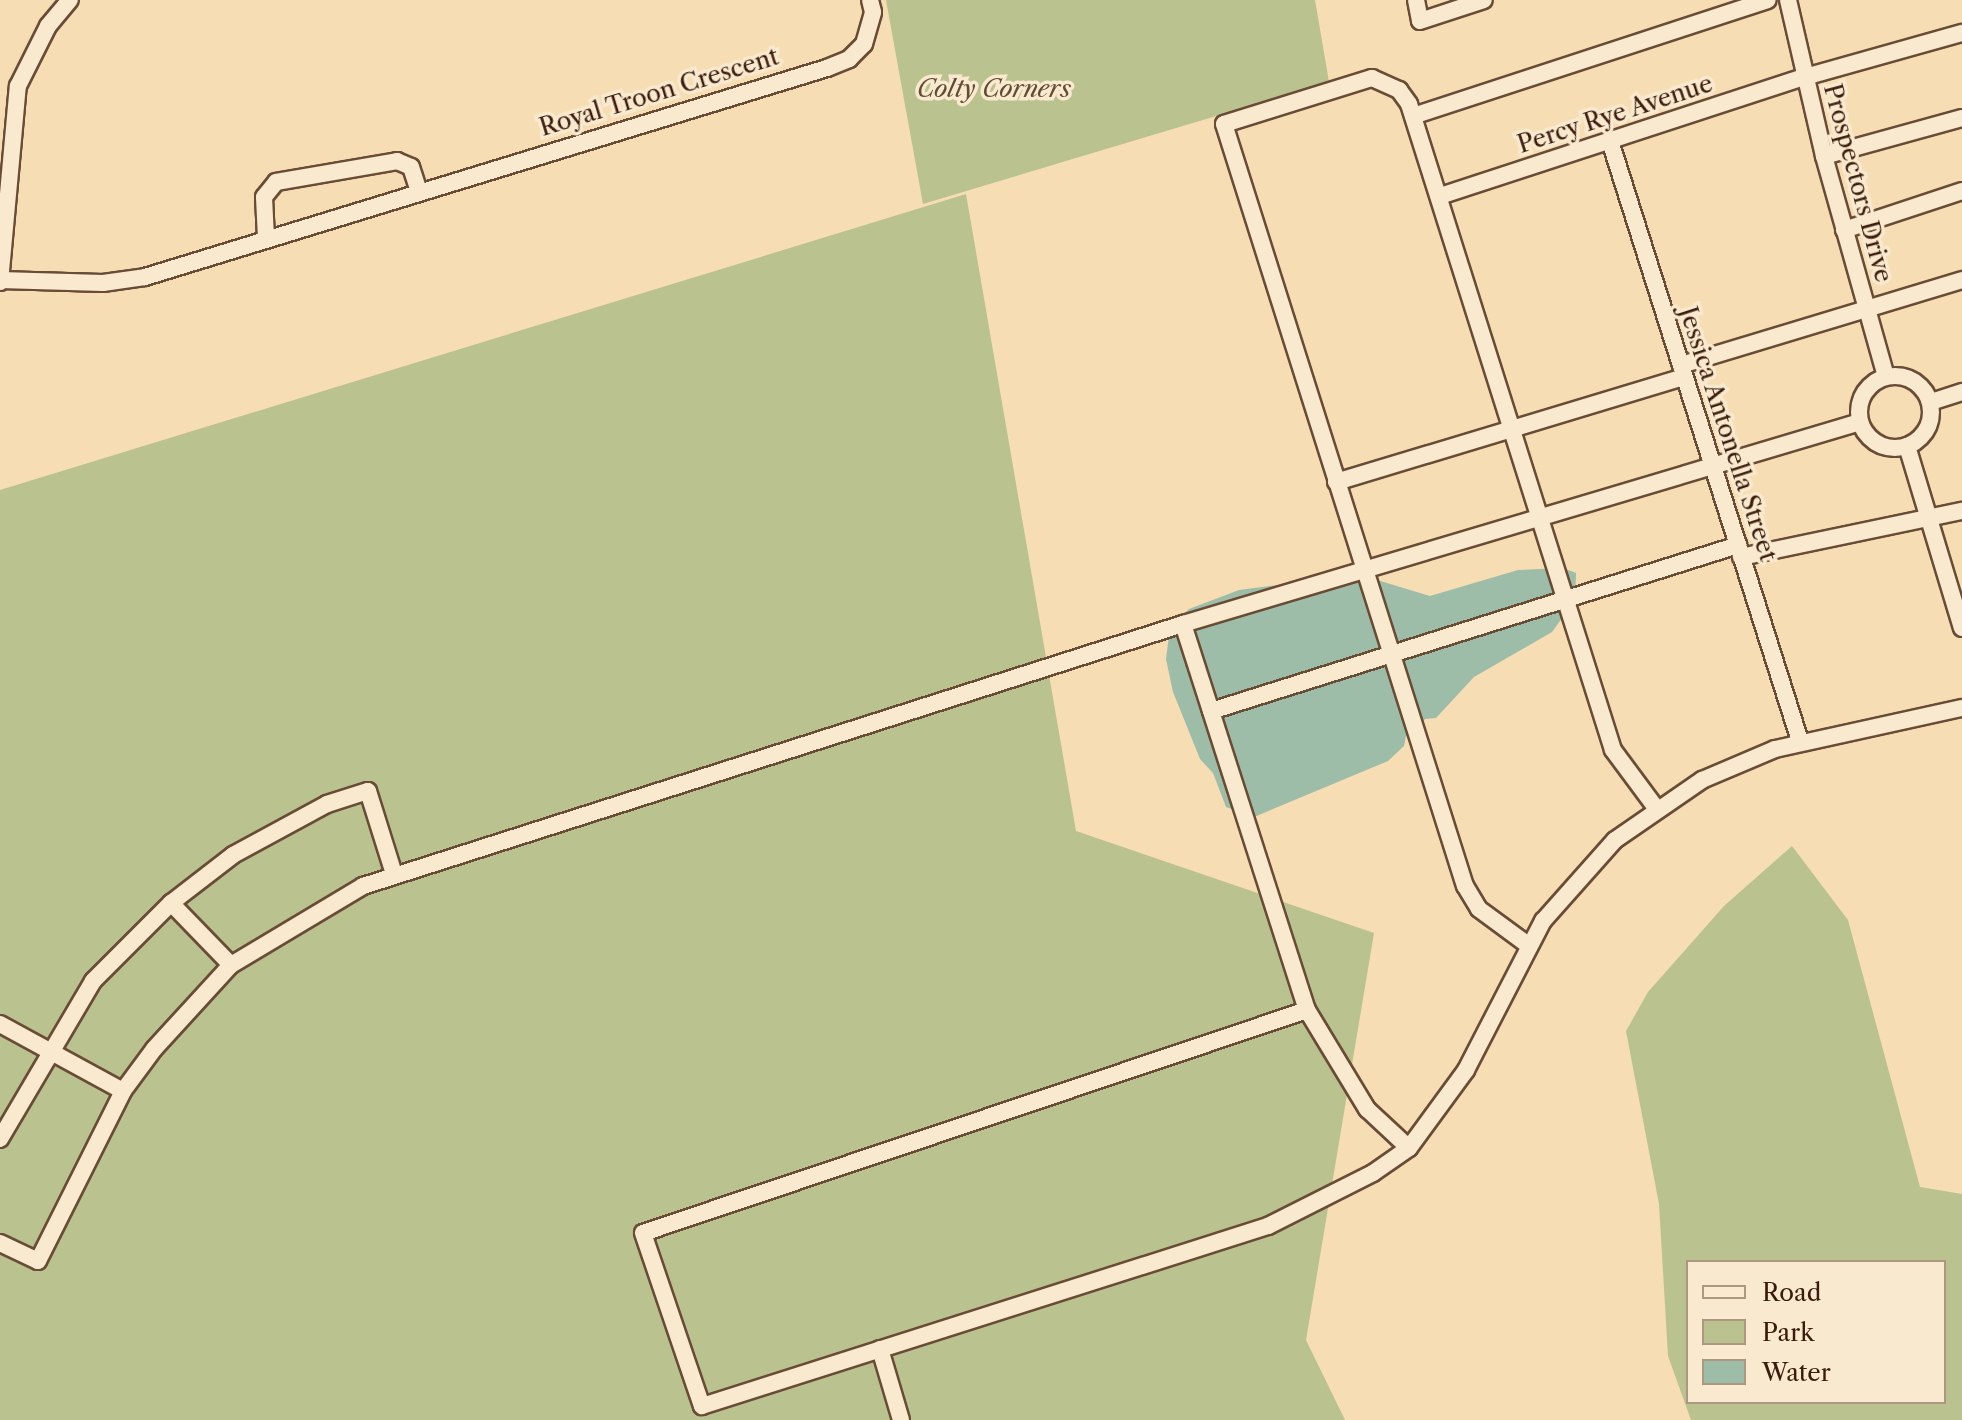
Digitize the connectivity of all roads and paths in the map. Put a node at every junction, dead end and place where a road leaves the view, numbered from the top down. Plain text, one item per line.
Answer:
1 (70, 0) edge
2 (870, 0) edge
3 (1416, 0) edge
4 (1484, 0) edge
5 (1767, 0) edge
6 (1788, 0) edge
7 (1962, 33) edge
8 (1805, 77) junction
9 (1413, 116) junction
10 (1962, 118) edge
11 (1610, 141) junction
12 (1824, 156) junction
13 (1962, 191) edge
14 (419, 192) junction
15 (1440, 196) junction
16 (1844, 230) junction
17 (266, 238) junction
18 (1962, 280) edge
19 (0, 281) edge
20 (1867, 309) junction
21 (1682, 371) junction
22 (1886, 376) junction
23 (1962, 392) edge
24 (1931, 402) junction
25 (1860, 422) junction
26 (1511, 427) junction
27 (1907, 446) junction
28 (1712, 466) junction
29 (1336, 482) junction
30 (1962, 511) edge
31 (1538, 516) junction
32 (1929, 518) junction
33 (1740, 551) junction
34 (1364, 567) junction
35 (1958, 596) edge
36 (1565, 601) junction
37 (1183, 624) junction
38 (1962, 628) edge
39 (1388, 656) junction
40 (1962, 708) edge
41 (1211, 711) junction
42 (1800, 741) junction
43 (1656, 808) junction
44 (394, 874) junction
45 (171, 903) junction
46 (1528, 945) junction
47 (231, 965) junction
48 (1307, 1010) junction
49 (0, 1024) edge
50 (50, 1049) junction
51 (123, 1091) junction
52 (0, 1139) edge
53 (1409, 1148) junction
54 (0, 1243) edge
55 (880, 1349) junction
56 (704, 1413) edge
57 (901, 1420) edge

1 - 19 street
2 - 14 street, Royal Troon Crescent
3 - 4 street
5 - 9 street
6 - 8 street, Prospectors Drive
7 - 8 street, Percy Rye Avenue
8 - 11 street, Percy Rye Avenue
8 - 12 street, Prospectors Drive
9 - 15 street
9 - 29 street
10 - 12 street
11 - 15 street, Percy Rye Avenue
11 - 21 street, Jessica Antonella Street
12 - 16 street, Prospectors Drive
13 - 16 street
14 - 17 street, Royal Troon Crescent
14 - 17 street
15 - 26 street
16 - 20 street, Prospectors Drive
17 - 19 street, Royal Troon Crescent
18 - 20 street
20 - 21 street
20 - 22 street, Prospectors Drive
21 - 26 street
21 - 28 street, Jessica Antonella Street
22 - 24 street
22 - 25 street
23 - 24 street
24 - 27 street
25 - 27 street
25 - 28 street
26 - 29 street
26 - 31 street
27 - 32 street
28 - 31 street
28 - 33 street, Jessica Antonella Street
29 - 34 street
30 - 32 street
31 - 34 street
31 - 36 street
32 - 33 street
32 - 35 street
33 - 36 street
33 - 42 street, Jessica Antonella Street
34 - 37 street
34 - 39 street
35 - 38 street
36 - 39 street
36 - 43 street
37 - 41 street
37 - 44 street
39 - 41 street
39 - 46 street
40 - 42 street
41 - 48 street
42 - 43 street
43 - 46 street
44 - 45 street
44 - 47 street
45 - 47 street
45 - 50 street
46 - 53 street
47 - 51 street
48 - 53 street
48 - 56 street
49 - 50 street
50 - 51 street
50 - 52 street
51 - 54 street
53 - 55 street
55 - 56 street
55 - 57 street

